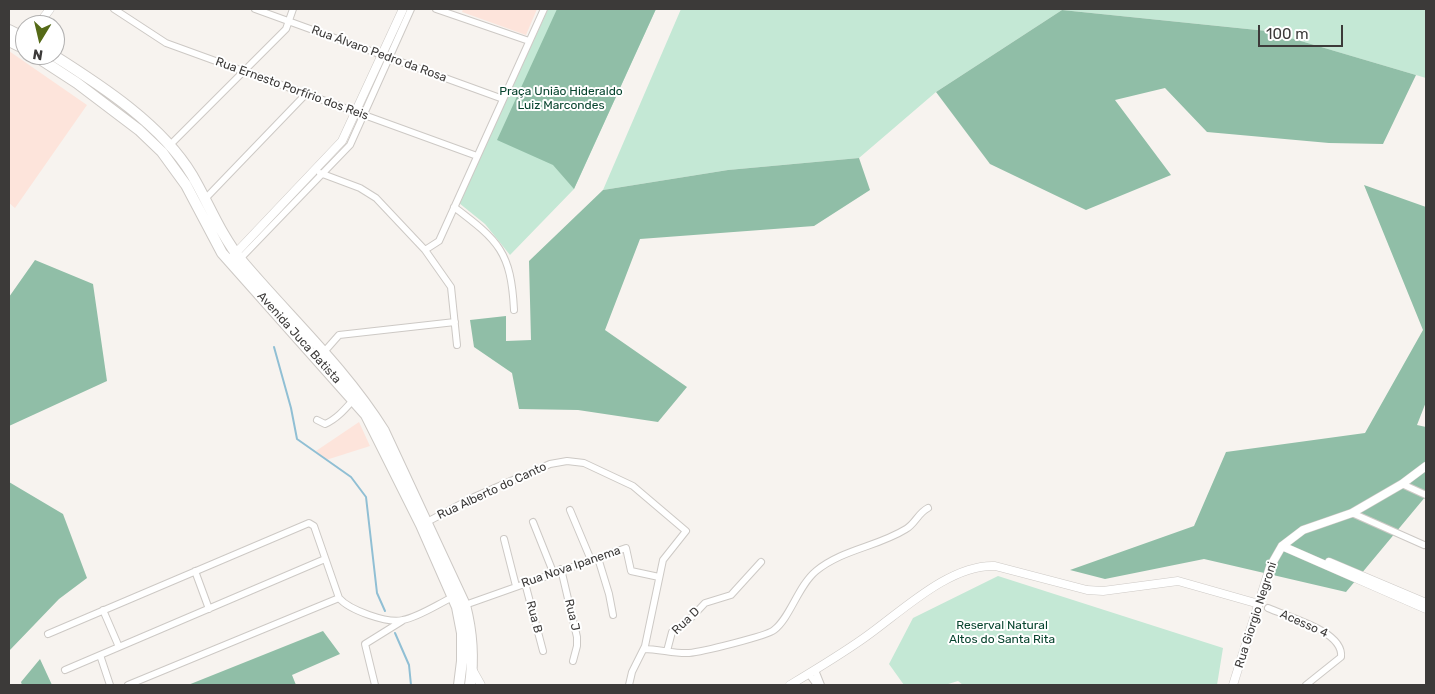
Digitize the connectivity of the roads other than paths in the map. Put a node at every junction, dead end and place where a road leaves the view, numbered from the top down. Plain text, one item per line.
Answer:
1 (114, 9) edge
2 (255, 9) edge
3 (293, 9) edge
4 (403, 9) edge
5 (411, 9) edge
6 (436, 9) edge
7 (544, 9) edge
8 (289, 21) junction
9 (529, 41) junction
10 (385, 55) junction
11 (65, 64) edge
12 (49, 65) edge
13 (244, 73) junction
14 (306, 94) junction
15 (503, 99) junction
16 (361, 114) junction
17 (170, 145) junction
18 (477, 156) junction
19 (319, 172) junction
20 (204, 200) junction
21 (454, 207) junction
22 (425, 250) junction
23 (234, 259) junction
24 (514, 310) dead end
25 (455, 322) junction
26 (457, 345) dead end
27 (324, 352) junction
28 (354, 399) junction
29 (317, 420) dead end
30 (1426, 466) edge
31 (1402, 484) junction
32 (1426, 495) edge
33 (928, 508) dead end
34 (570, 510) dead end
35 (1352, 513) junction
36 (427, 522) junction
37 (533, 522) dead end
38 (504, 539) dead end
39 (1424, 545) dead end
40 (1282, 546) junction
41 (598, 558) junction
42 (325, 559) junction
43 (591, 560) junction
44 (760, 562) dead end
45 (562, 569) junction
46 (195, 571) junction
47 (554, 572) junction
48 (659, 577) junction
49 (525, 583) junction
50 (516, 586) junction
51 (1391, 591) junction
52 (453, 597) junction
53 (339, 598) junction
54 (1426, 603) edge
55 (1258, 604) junction
56 (466, 605) junction
57 (1268, 608) dead end
58 (209, 609) junction
59 (1426, 609) edge
60 (103, 610) junction
61 (613, 615) dead end
62 (404, 620) junction
63 (48, 634) dead end
64 (119, 647) junction
65 (644, 649) junction
66 (543, 651) dead end
67 (667, 651) junction
68 (100, 655) junction
69 (573, 661) dead end
70 (472, 669) junction
71 (65, 670) dead end
72 (812, 672) junction
73 (818, 683) edge
74 (110, 685) edge
75 (128, 685) edge
76 (375, 685) edge
77 (459, 685) edge
78 (470, 685) edge
79 (476, 685) edge
80 (481, 685) edge
81 (629, 685) edge
82 (790, 685) edge
83 (1233, 685) edge
84 (1306, 685) edge

1 - 13 street, Rua Ernesto Porfírio dos Reis
2 - 8 street, Rua Álvaro Pedro da Rosa
3 - 8 street
4 - 10 street
5 - 10 street
6 - 9 street
7 - 9 street
8 - 10 street, Rua Álvaro Pedro da Rosa
8 - 13 street
9 - 15 street
10 - 15 street, Rua Álvaro Pedro da Rosa
10 - 16 street
11 - 17 main road, Avenida Juca Batista
12 - 23 main road, Avenida Juca Batista
13 - 14 street, Rua Ernesto Porfírio dos Reis
13 - 17 street
14 - 16 street, Rua Ernesto Porfírio dos Reis
14 - 20 street
15 - 18 street
16 - 18 street, Rua Ernesto Porfírio dos Reis
16 - 19 street
17 - 20 main road, Avenida Juca Batista
18 - 21 street
19 - 22 street
19 - 23 street
20 - 23 main road, Avenida Juca Batista
21 - 22 street
21 - 24 street
22 - 25 street
23 - 27 main road, Avenida Juca Batista
23 - 28 main road, Avenida Juca Batista
25 - 26 street
25 - 27 street
27 - 36 main road, Avenida Juca Batista
28 - 29 street
28 - 52 main road, Avenida Juca Batista
30 - 31 street
31 - 32 street
31 - 35 street
33 - 67 street
34 - 43 street
35 - 39 street
35 - 40 street
36 - 48 street, Rua Alberto do Canto
36 - 56 main road, Avenida Juca Batista
37 - 47 street
38 - 50 street
40 - 51 street
40 - 55 street, Rua Giorgio Negroni
41 - 43 street, Rua Nova Ipanema
41 - 48 street, Rua Nova Ipanema
41 - 61 street
42 - 46 street
42 - 53 street
42 - 58 street
43 - 45 street, Rua Nova Ipanema
44 - 67 street, Rua D
45 - 47 street, Rua Nova Ipanema
45 - 69 street, Rua J
46 - 58 street
46 - 60 street
47 - 49 street, Rua Nova Ipanema
48 - 65 street
49 - 50 street, Rua Nova Ipanema
49 - 66 street, Rua B
50 - 56 street, Rua Nova Ipanema
51 - 54 street
51 - 59 street
52 - 62 street
52 - 77 main road, Avenida Juca Batista
53 - 62 street
53 - 75 street
55 - 72 street
55 - 83 street, Rua Giorgio Negroni
56 - 70 main road, Avenida Juca Batista
57 - 84 street, Acesso 4
58 - 64 street
60 - 63 street
60 - 64 street
62 - 76 street
64 - 68 street
65 - 67 street
65 - 81 street
68 - 71 street
68 - 74 street
70 - 78 main road, Avenida Juca Batista
70 - 80 street
72 - 73 street
72 - 82 street
78 - 79 street

